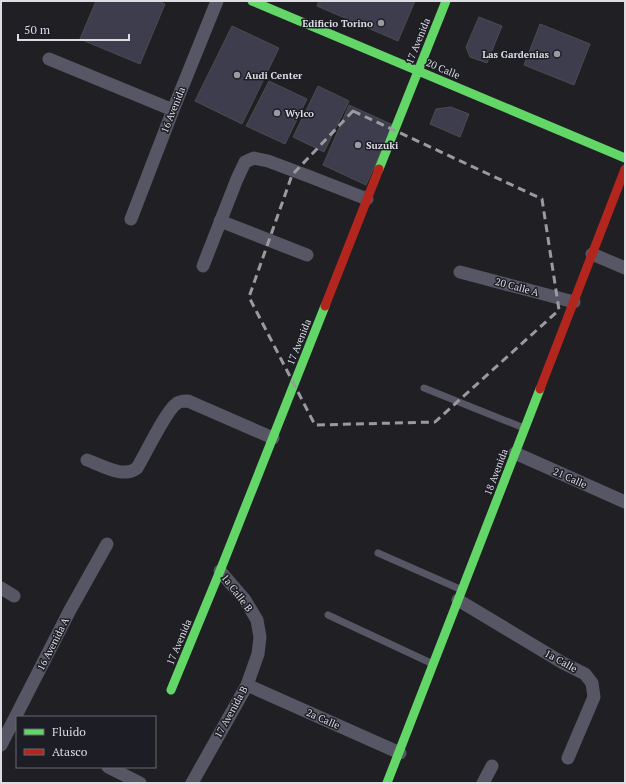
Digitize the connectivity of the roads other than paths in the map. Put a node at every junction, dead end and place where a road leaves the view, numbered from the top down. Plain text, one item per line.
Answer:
1 (217, 1) edge
2 (252, 1) edge
3 (446, 1) edge
4 (49, 59) dead end
5 (418, 71) junction
6 (173, 110) junction
7 (625, 158) edge
8 (625, 170) edge
9 (367, 198) junction
10 (131, 219) dead end
11 (220, 221) junction
12 (592, 254) junction
13 (307, 255) dead end
14 (203, 266) dead end
15 (625, 268) edge
16 (460, 272) dead end
17 (574, 302) junction
18 (424, 388) dead end
19 (525, 429) junction
20 (273, 438) junction
21 (515, 453) junction
22 (87, 460) dead end
23 (625, 502) edge
24 (107, 544) dead end
25 (378, 553) dead end
26 (220, 571) junction
27 (1, 588) edge
28 (460, 595) junction
29 (14, 596) dead end
30 (328, 614) dead end
31 (260, 637) joint
32 (434, 664) junction
33 (247, 684) junction
34 (171, 690) dead end
35 (1, 745) edge
36 (400, 753) junction
37 (568, 758) dead end
38 (492, 766) dead end
39 (110, 768) edge
40 (140, 783) edge
41 (192, 783) edge
42 (387, 783) edge
43 (483, 783) edge

1 - 6 street, 16 Avenida
2 - 5 street, 20 Calle
3 - 5 street, 17 Avenida
4 - 6 street
5 - 7 street, 20 Calle
5 - 9 street, 17 Avenida
6 - 10 street, 16 Avenida
8 - 12 street, 18 Avenida
9 - 11 street
9 - 20 street, 17 Avenida
11 - 13 street
11 - 14 street
12 - 15 street
12 - 17 street, 18 Avenida
16 - 17 street, 20 Calle A
17 - 19 street, 18 Avenida
18 - 19 lane
19 - 21 street, 18 Avenida
20 - 22 street
20 - 26 street, 17 Avenida
21 - 23 street, 21 Calle
21 - 28 street, 18 Avenida
24 - 35 street, 16 Avenida A
25 - 28 lane
26 - 31 street, 1a Calle B
26 - 34 street, 17 Avenida
27 - 29 street
28 - 32 street, 18 Avenida
28 - 37 street, 1a Calle
30 - 32 lane
31 - 33 street, 17 Avenida B
32 - 36 street, 18 Avenida
33 - 36 street, 2a Calle
33 - 41 street, 17 Avenida B
36 - 42 street, 18 Avenida
38 - 43 street
39 - 40 street

